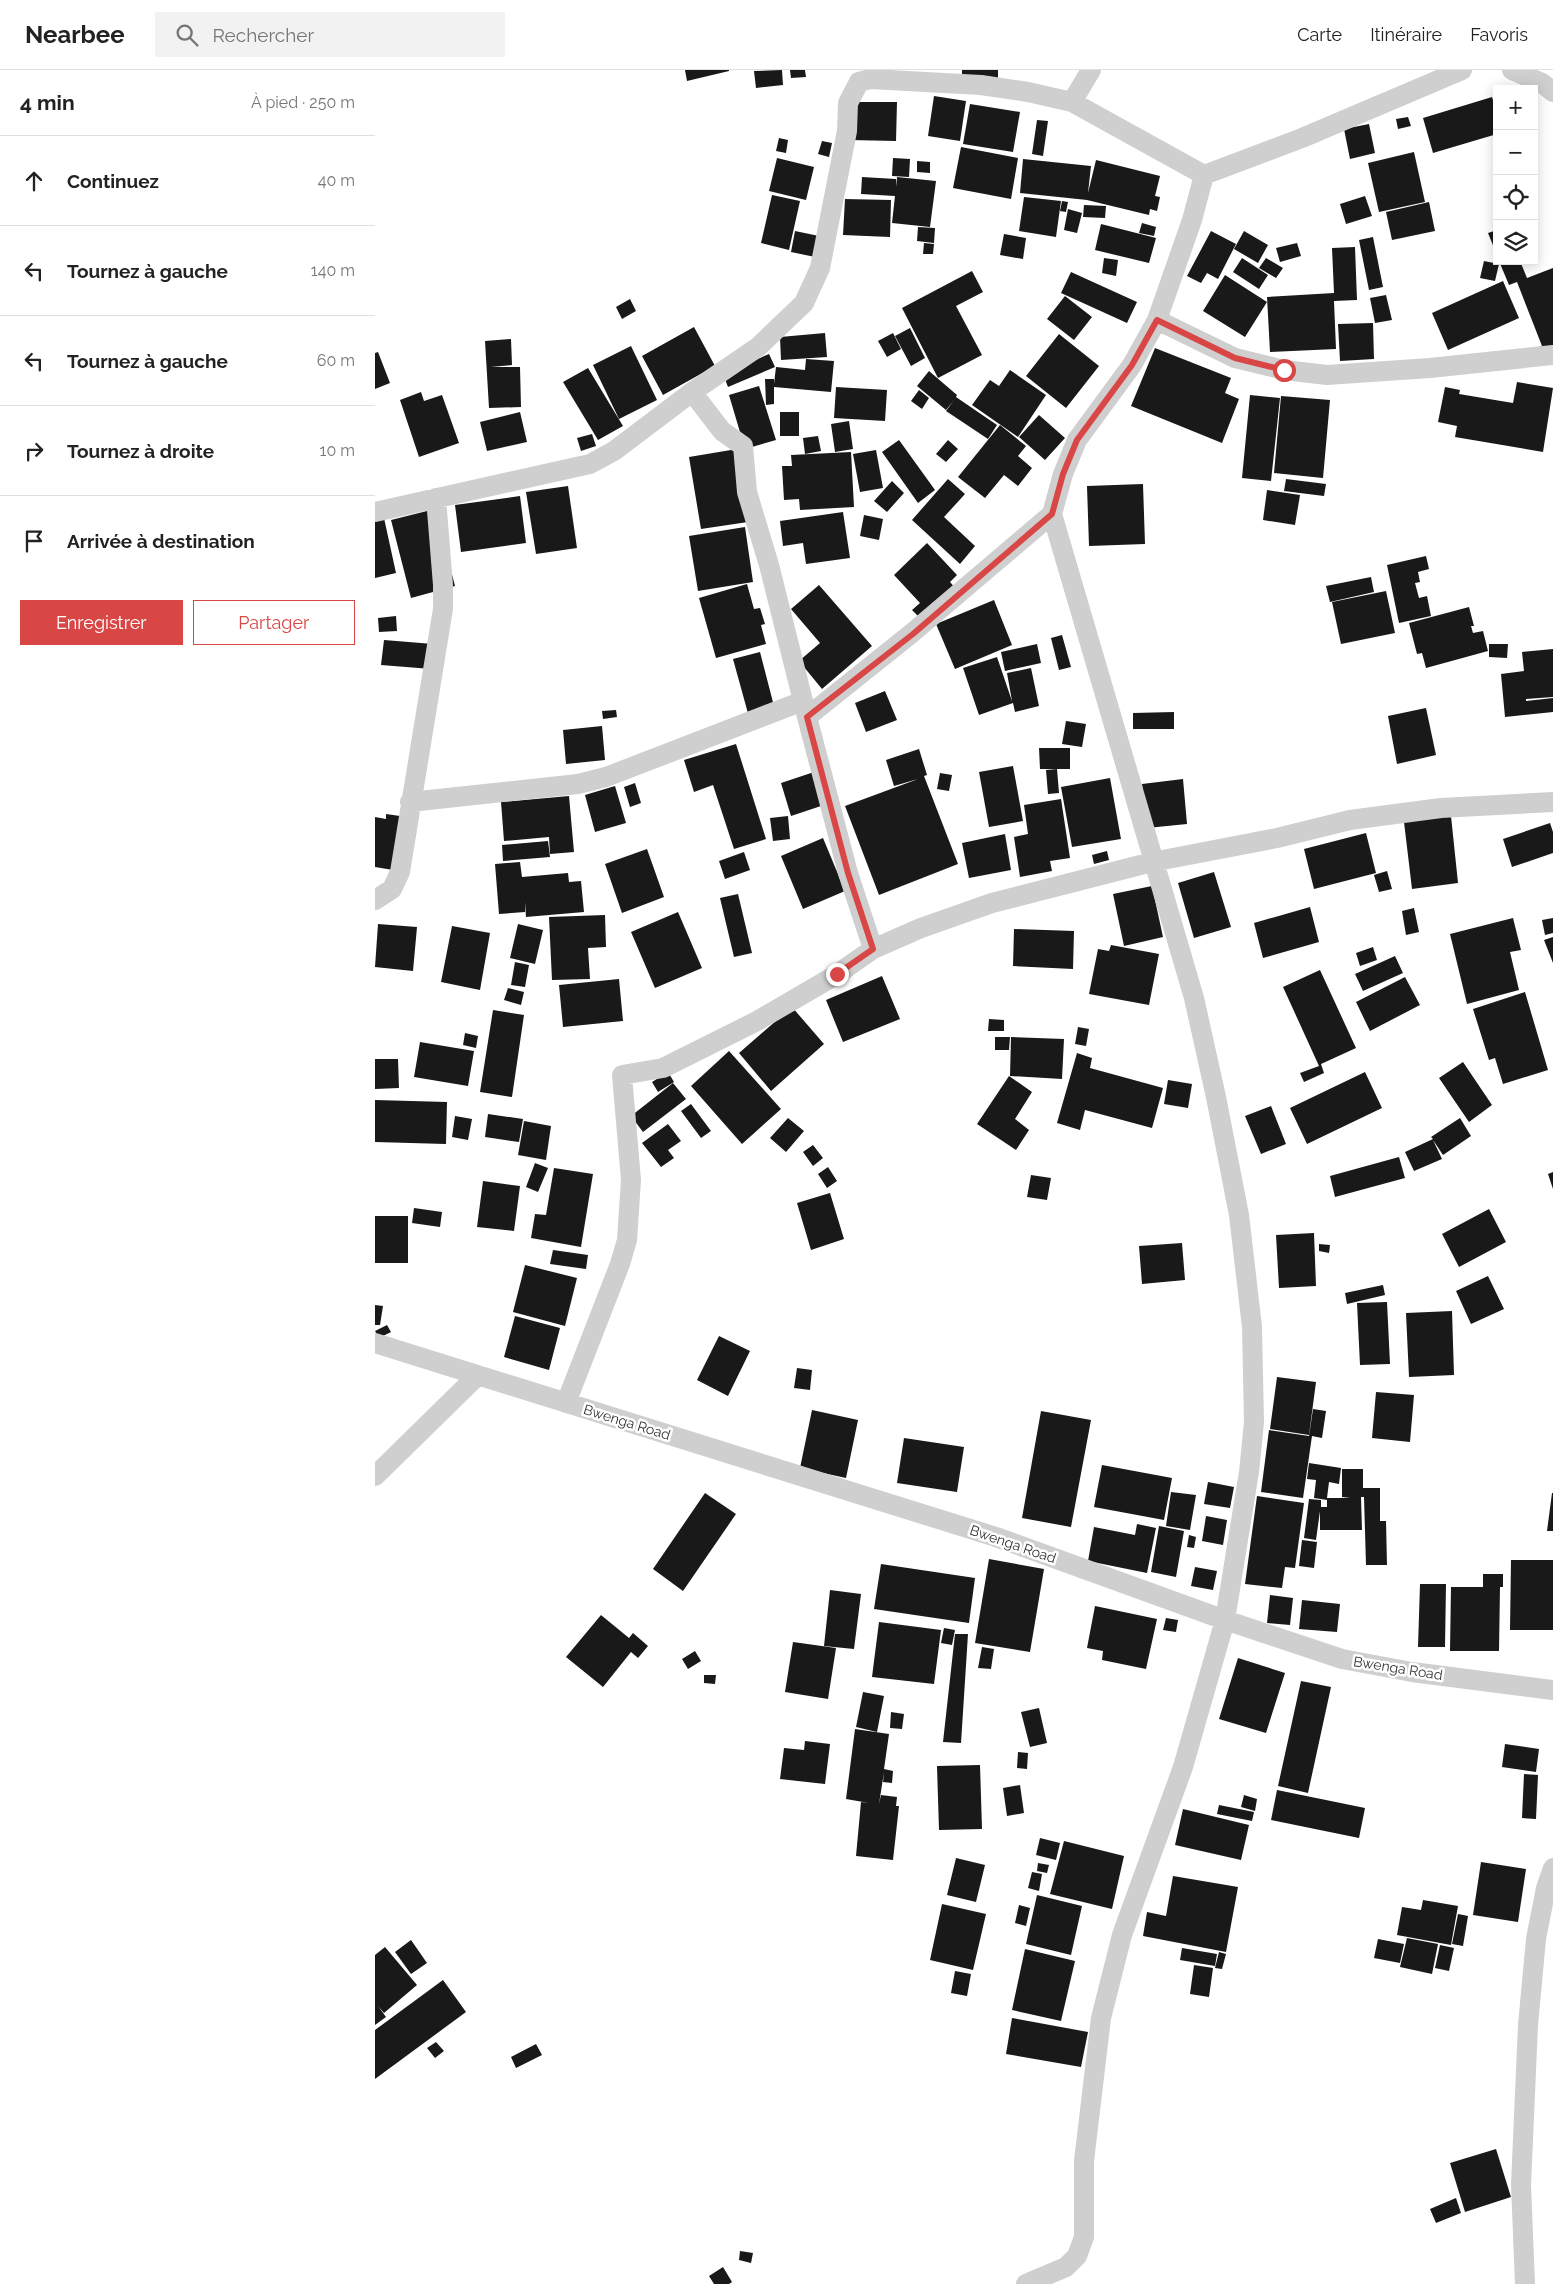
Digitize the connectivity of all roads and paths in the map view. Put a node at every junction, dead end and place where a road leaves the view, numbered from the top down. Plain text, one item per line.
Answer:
1 (1091, 70) edge
2 (1462, 70) edge
3 (1512, 70) edge
4 (1553, 92) edge
5 (1072, 102) junction
6 (1204, 175) junction
7 (1157, 320) junction
8 (1553, 355) edge
9 (692, 392) junction
10 (436, 498) junction
11 (375, 512) edge
12 (1052, 514) junction
13 (805, 709) junction
14 (410, 802) junction
15 (1553, 802) edge
16 (1152, 862) junction
17 (375, 900) edge
18 (873, 949) junction
19 (375, 1343) edge
20 (478, 1375) junction
21 (566, 1403) junction
22 (375, 1476) edge
23 (1225, 1620) junction
24 (1553, 1690) edge
25 (1553, 1868) edge
26 (1026, 2284) edge
27 (1525, 2284) edge

1 - 5 street
2 - 6 street
3 - 4 street
5 - 6 street
5 - 9 street
6 - 7 street
7 - 8 street
7 - 12 street
9 - 10 street
9 - 13 street
10 - 11 street
10 - 14 street
12 - 13 street
12 - 16 street
13 - 14 street
13 - 18 street
14 - 17 street
15 - 16 street
16 - 18 street
16 - 23 street
18 - 21 street
19 - 20 street, Bwenga Road
20 - 21 street, Bwenga Road
20 - 22 street
21 - 23 street, Bwenga Road
23 - 24 street, Bwenga Road
23 - 26 street
25 - 27 street

